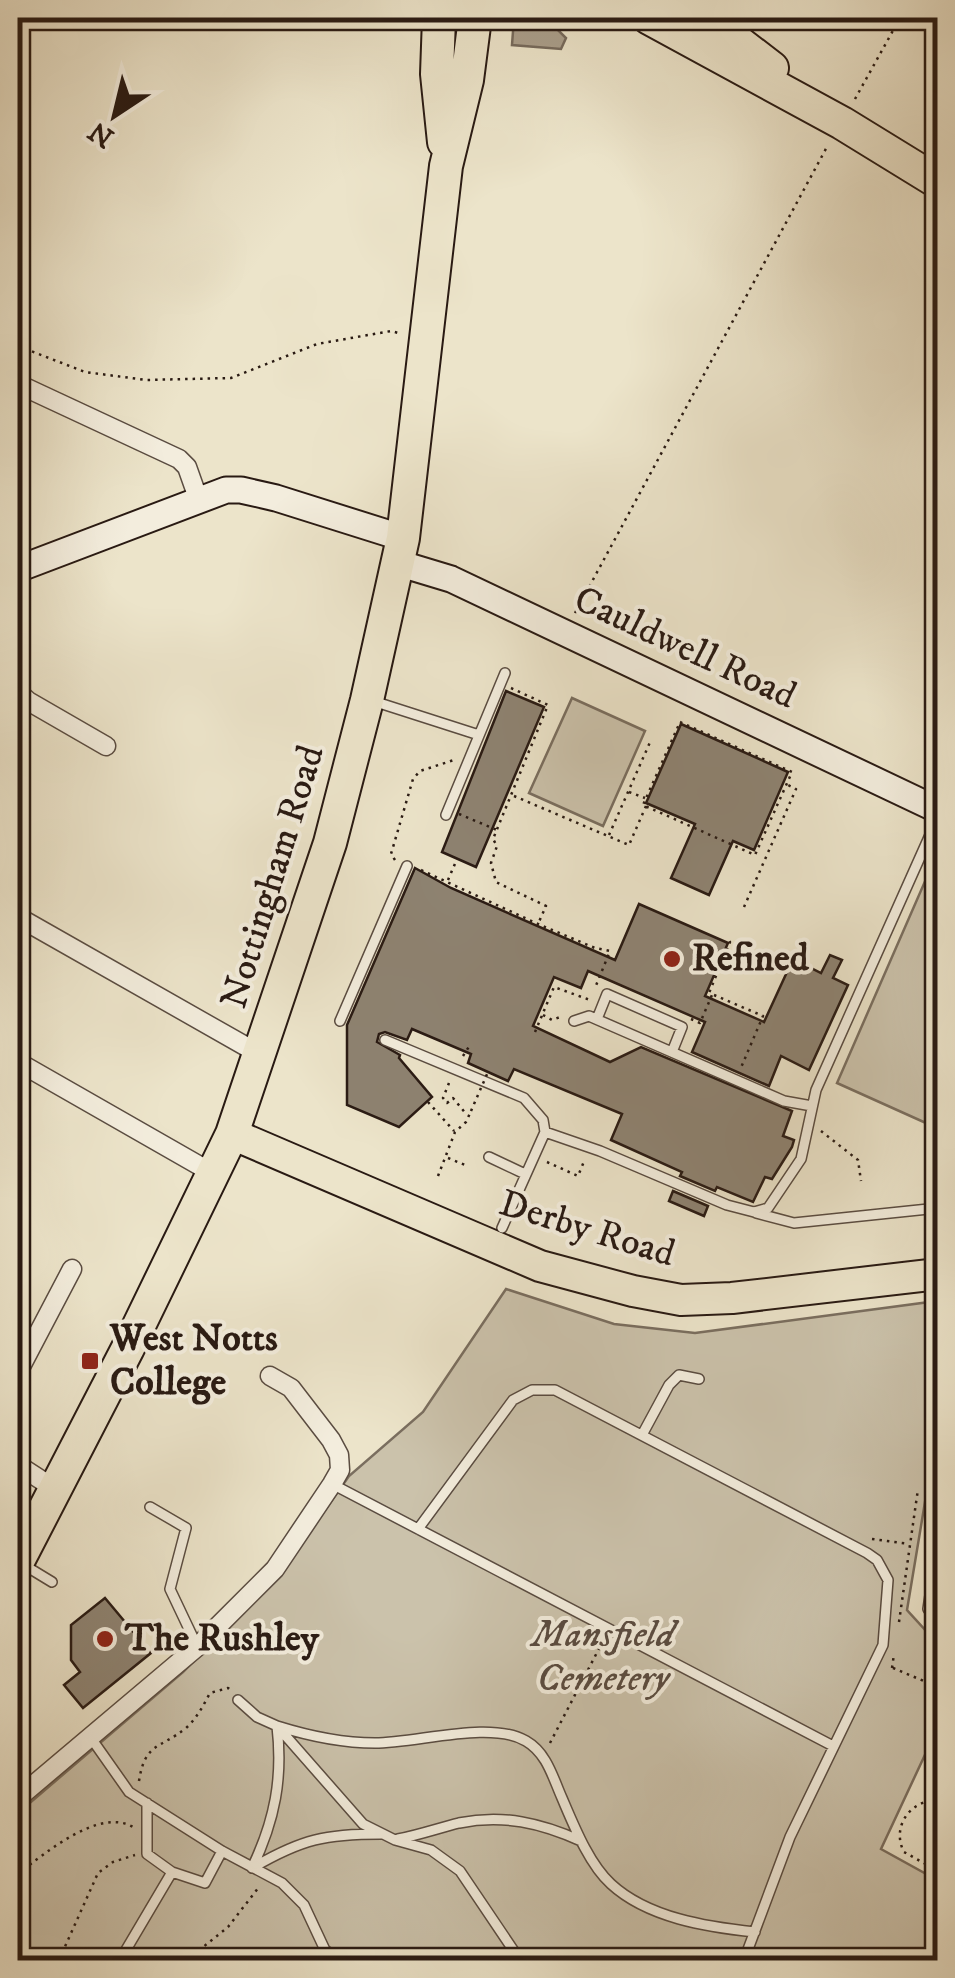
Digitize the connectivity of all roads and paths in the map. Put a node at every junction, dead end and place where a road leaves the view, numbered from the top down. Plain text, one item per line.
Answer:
1 (439, 18) edge
2 (456, 18) edge
3 (475, 18) edge
4 (649, 18) edge
5 (900, 18) edge
6 (685, 24) edge
7 (441, 109) junction
8 (838, 128) junction
9 (446, 166) junction
10 (938, 182) edge
11 (428, 341) junction
12 (18, 346) edge
13 (18, 384) edge
14 (198, 498) junction
15 (400, 550) junction
16 (18, 569) edge
17 (564, 634) junction
18 (505, 673) dead end
19 (501, 684) junction
20 (18, 692) edge
21 (367, 700) junction
22 (480, 735) junction
23 (651, 740) dead end
24 (106, 746) dead end
25 (472, 754) junction
26 (786, 784) junction
27 (628, 792) junction
28 (512, 795) junction
29 (646, 799) junction
30 (646, 806) junction
31 (448, 812) joint
32 (938, 814) edge
33 (497, 830) junction
34 (609, 836) junction
35 (457, 858) dead end
36 (407, 866) junction
37 (447, 882) junction
38 (744, 906) dead end
39 (18, 917) edge
40 (538, 924) junction
41 (728, 938) dead end
42 (712, 995) junction
43 (542, 1015) junction
44 (686, 1017) dead end
45 (550, 1018) dead end
46 (596, 1020) junction
47 (574, 1021) dead end
48 (340, 1022) dead end
49 (535, 1032) dead end
50 (385, 1040) dead end
51 (470, 1045) dead end
52 (672, 1052) junction
53 (260, 1056) junction
54 (459, 1060) dead end
55 (18, 1062) edge
56 (488, 1072) dead end
57 (739, 1072) dead end
58 (450, 1083) dead end
59 (428, 1102) dead end
60 (812, 1106) junction
61 (469, 1117) junction
62 (236, 1123) junction
63 (815, 1126) dead end
64 (455, 1132) junction
65 (545, 1132) junction
66 (592, 1155) dead end
67 (534, 1156) junction
68 (445, 1157) junction
69 (490, 1157) dead end
70 (465, 1165) dead end
71 (214, 1174) junction
72 (526, 1174) junction
73 (438, 1176) dead end
74 (862, 1181) dead end
75 (938, 1208) edge
76 (754, 1212) junction
77 (502, 1228) junction
78 (938, 1256) edge
79 (72, 1270) dead end
80 (938, 1274) edge
81 (18, 1372) edge
82 (270, 1376) dead end
83 (700, 1379) dead end
84 (642, 1436) junction
85 (18, 1465) edge
86 (332, 1484) junction
87 (55, 1488) junction
88 (918, 1489) dead end
89 (150, 1508) dead end
90 (418, 1529) junction
91 (938, 1542) edge
92 (910, 1545) junction
93 (864, 1552) junction
94 (18, 1561) edge
95 (52, 1582) dead end
96 (938, 1623) edge
97 (610, 1629) junction
98 (897, 1634) dead end
99 (198, 1647) junction
100 (894, 1651) dead end
101 (938, 1687) edge
102 (238, 1700) joint
103 (277, 1726) junction
104 (91, 1738) junction
105 (834, 1746) junction
106 (543, 1756) junction
107 (18, 1798) edge
108 (143, 1800) junction
109 (938, 1800) edge
110 (384, 1834) junction
111 (147, 1836) junction
112 (395, 1840) junction
113 (584, 1842) junction
114 (222, 1851) junction
115 (147, 1854) junction
116 (252, 1868) junction
117 (938, 1871) edge
118 (172, 1872) junction
119 (18, 1874) edge
120 (265, 1874) junction
121 (754, 1932) junction
122 (58, 1960) edge
123 (120, 1960) edge
124 (187, 1960) edge
125 (340, 1960) edge
126 (520, 1960) edge
127 (744, 1960) edge

1 - 7 highway, Nottingham Road
2 - 7 highway
3 - 9 highway, Nottingham Road
4 - 6 highway
5 - 8 path
6 - 8 highway
7 - 9 highway, Nottingham Road
8 - 10 highway
8 - 17 path
9 - 11 highway, Nottingham Road
11 - 12 path
11 - 15 highway, Nottingham Road
13 - 14 street
14 - 15 street, Cauldwell Road
14 - 16 street, Cauldwell Road
15 - 17 street, Cauldwell Road
15 - 21 highway, Nottingham Road
17 - 32 street, Cauldwell Road
18 - 19 lane
19 - 22 lane
19 - 28 path
20 - 24 street
21 - 22 lane
21 - 53 highway, Nottingham Road
22 - 25 lane
23 - 27 path
25 - 31 lane
25 - 36 path
26 - 29 path
26 - 30 path
26 - 38 path
27 - 29 path
27 - 34 path
28 - 33 path
28 - 34 path
29 - 30 path
30 - 34 path
31 - 33 path
32 - 60 lane
33 - 40 path
35 - 37 path
36 - 37 path
36 - 48 lane
37 - 40 path
39 - 53 street
40 - 43 path
41 - 42 path
42 - 44 path
42 - 57 path
43 - 45 path
43 - 49 path
46 - 47 lane
46 - 52 lane
46 - 52 lane
50 - 65 lane
51 - 54 path
52 - 60 lane
53 - 62 highway, Nottingham Road
55 - 71 street
56 - 61 path, bridge
58 - 61 path
59 - 64 path
60 - 76 lane
61 - 64 path
62 - 71 highway, Nottingham Road
62 - 77 main road, Derby Road
62 - 80 main road, Derby Road
63 - 74 path
64 - 68 path
65 - 67 lane
65 - 76 lane
66 - 67 path
67 - 72 lane
68 - 70 path
68 - 73 path
69 - 72 lane
71 - 87 highway, Nottingham Road
72 - 77 lane
75 - 76 lane
77 - 78 main road, Derby Road
79 - 81 street
82 - 86 street
83 - 84 lane
84 - 90 lane
84 - 93 lane
85 - 87 street
86 - 90 lane
86 - 99 street
87 - 94 highway, Nottingham Road
88 - 92 path
89 - 99 lane
90 - 97 lane
91 - 96 lane
92 - 93 path
92 - 98 path
93 - 105 lane
94 - 95 lane
97 - 105 lane
97 - 106 path
99 - 104 street
100 - 101 path
102 - 103 lane
102 - 108 path
103 - 106 lane
103 - 110 lane
103 - 116 lane
104 - 107 street
104 - 108 lane
105 - 121 lane
106 - 113 lane
108 - 111 lane
108 - 114 lane
109 - 117 path
110 - 112 lane
110 - 116 lane
111 - 115 lane
111 - 119 path
112 - 113 lane
112 - 126 lane
113 - 121 lane
114 - 116 lane
114 - 118 lane
115 - 118 lane
115 - 122 path
116 - 120 lane
118 - 123 lane
120 - 124 path
120 - 125 lane
121 - 127 lane

